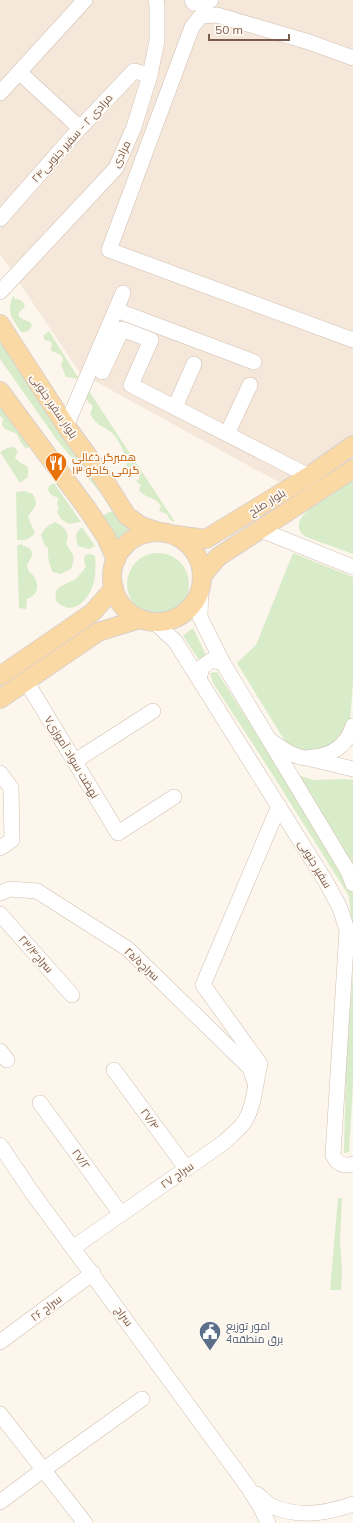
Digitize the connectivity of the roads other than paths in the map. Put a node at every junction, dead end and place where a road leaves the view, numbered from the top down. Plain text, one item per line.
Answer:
1 (85, 0) edge
2 (156, 0) edge
3 (192, 0) edge
4 (212, 0) edge
5 (353, 58) edge
6 (19, 72) junction
7 (150, 75) junction
8 (0, 93) edge
9 (80, 128) junction
10 (0, 219) edge
11 (0, 292) edge
12 (124, 293) dead end
13 (116, 310) junction
14 (0, 324) edge
15 (353, 340) edge
16 (254, 362) dead end
17 (194, 364) dead end
18 (102, 372) dead end
19 (250, 385) dead end
20 (0, 391) edge
21 (175, 407) junction
22 (66, 426) junction
23 (227, 434) junction
24 (353, 445) edge
25 (353, 469) edge
26 (309, 476) junction
27 (111, 493) junction
28 (88, 510) junction
29 (261, 530) junction
30 (168, 534) junction
31 (116, 560) junction
32 (353, 567) edge
33 (202, 580) junction
34 (114, 588) junction
35 (147, 620) junction
36 (60, 636) junction
37 (69, 652) junction
38 (223, 663) junction
39 (0, 676) edge
40 (199, 679) junction
41 (26, 681) junction
42 (0, 699) edge
43 (153, 711) dead end
44 (353, 726) edge
45 (268, 740) junction
46 (305, 758) junction
47 (75, 761) junction
48 (353, 769) edge
49 (0, 773) edge
50 (174, 797) dead end
51 (279, 806) junction
52 (0, 848) edge
53 (353, 884) edge
54 (0, 893) edge
55 (0, 914) edge
56 (72, 995) dead end
57 (114, 1070) dead end
58 (255, 1083) junction
59 (40, 1103) dead end
60 (0, 1145) edge
61 (353, 1164) edge
62 (186, 1168) junction
63 (121, 1214) junction
64 (74, 1247) junction
65 (93, 1273) junction
66 (0, 1342) edge
67 (142, 1399) dead end
68 (0, 1414) edge
69 (43, 1470) junction
70 (248, 1487) junction
71 (0, 1502) edge
72 (353, 1504) edge
73 (85, 1523) edge
74 (268, 1523) edge

1 - 6 street
2 - 7 street, مرادی
3 - 4 street
5 - 15 street
6 - 8 street
6 - 9 street
7 - 9 street, مرادی ۲ - سفیر جنوبی۲۴
7 - 11 street, مرادی
9 - 10 street, مرادی ۲ - سفیر جنوبی۲۴
12 - 13 street
13 - 16 street
13 - 22 street
14 - 22 main road, بلوار سفیر جنوبی
17 - 21 street
18 - 21 street
19 - 23 street
20 - 28 main road
21 - 23 street
22 - 27 main road, بلوار سفیر جنوبی
23 - 26 street
24 - 26 main road, بلوار صلح
25 - 29 main road, بلوار صلح
26 - 30 main road, بلوار صلح
27 - 28 main road
27 - 30 main road, بلوار سفیر جنوبی
28 - 31 main road
29 - 32 street
29 - 33 main road, بلوار صلح
30 - 31 main road
30 - 33 main road
31 - 34 main road
33 - 35 main road
33 - 38 street
34 - 35 main road
34 - 36 main road
35 - 37 main road
35 - 40 street, سفیر جنوبی
36 - 37 main road
36 - 39 main road
37 - 41 main road
38 - 40 street
38 - 45 street
40 - 51 street, سفیر جنوبی
41 - 42 main road
41 - 47 street, نهضت سواد آموزی۷
43 - 47 street
44 - 46 street
45 - 46 street
45 - 53 street
46 - 48 street
47 - 50 street, نهضت سواد آموزی۷
49 - 52 street
51 - 58 street, ۲۷ سراج
51 - 61 street, سفیر جنوبی
54 - 58 street, سراج۲۵/۵
55 - 56 street, سراج۲۳/۴
57 - 62 street, ۲۷/۴
58 - 62 street, ۲۷ سراج
59 - 63 street, ۲۷/۲
60 - 64 street, سراج
62 - 63 street, ۲۷ سراج
63 - 64 street, ۲۷ سراج
64 - 65 street, سراج
65 - 66 street, سراج ۲۶
65 - 70 street, سراج
67 - 69 street
68 - 69 street
69 - 71 street
69 - 73 street
70 - 72 street
70 - 74 street

